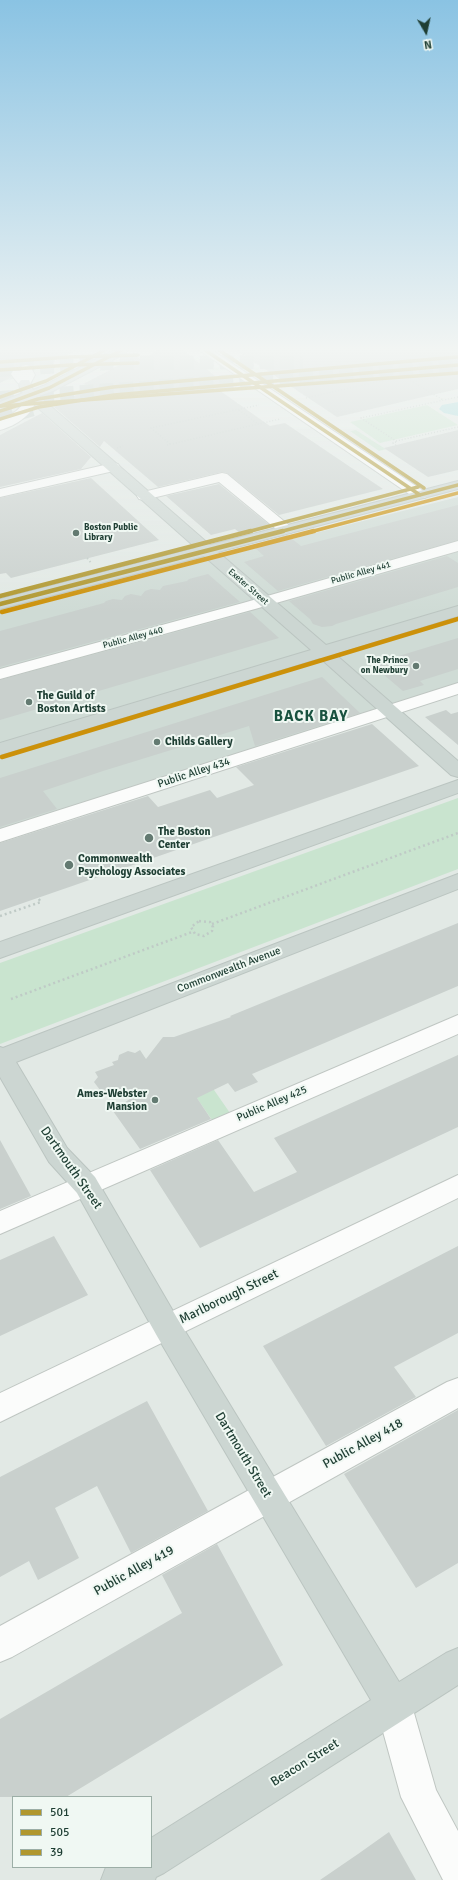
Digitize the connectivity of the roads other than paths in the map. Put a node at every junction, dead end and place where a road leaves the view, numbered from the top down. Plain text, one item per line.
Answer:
1 (83, 438) edge
2 (335, 438) edge
3 (112, 467) junction
4 (458, 485) edge
5 (0, 493) edge
6 (420, 495) junction
7 (144, 496) junction
8 (286, 530) junction
9 (458, 546) edge
10 (207, 551) junction
11 (265, 601) junction
12 (0, 604) edge
13 (458, 611) edge
14 (322, 651) junction
15 (0, 674) edge
16 (458, 688) edge
17 (389, 710) junction
18 (0, 749) edge
19 (458, 771) edge
20 (458, 786) edge
21 (0, 836) edge
22 (458, 881) edge
23 (0, 950) edge
24 (458, 1024) edge
25 (1, 1058) edge
26 (86, 1185) junction
27 (458, 1186) edge
28 (0, 1223) edge
29 (167, 1327) junction
30 (458, 1392) edge
31 (0, 1408) edge
32 (268, 1497) junction
33 (0, 1645) edge
34 (458, 1665) edge
35 (394, 1706) junction
36 (152, 1859) edge
37 (139, 1868) edge
38 (458, 1869) edge
39 (120, 1880) edge

1 - 3 main road, Exeter Street
2 - 6 street
3 - 5 street
3 - 7 main road, Exeter Street
4 - 6 main road
6 - 8 main road
7 - 8 street
7 - 10 main road, Exeter Street
8 - 10 main road
9 - 11 street, Public Alley 441
10 - 11 main road, Exeter Street
10 - 12 main road
11 - 14 main road, Exeter Street
11 - 15 street, Public Alley 440
13 - 14 main road
14 - 17 main road, Exeter Street
14 - 18 main road
16 - 17 street, Public Alley 434
17 - 19 main road, Exeter Street
17 - 21 street, Public Alley 434
20 - 23 main road
22 - 25 main road, Commonwealth Avenue
24 - 26 street, Public Alley 425
25 - 26 main road, Dartmouth Street
26 - 28 street, Public Alley 425
26 - 29 main road, Dartmouth Street
27 - 29 street, Marlborough Street
29 - 31 street, Marlborough Street
29 - 32 main road, Dartmouth Street
30 - 32 street, Public Alley 418
32 - 33 street, Public Alley 419
32 - 35 main road, Dartmouth Street
34 - 35 main road, Beacon Street
35 - 36 main road, Beacon Street
35 - 38 street, Dartmouth Street
37 - 39 main road

